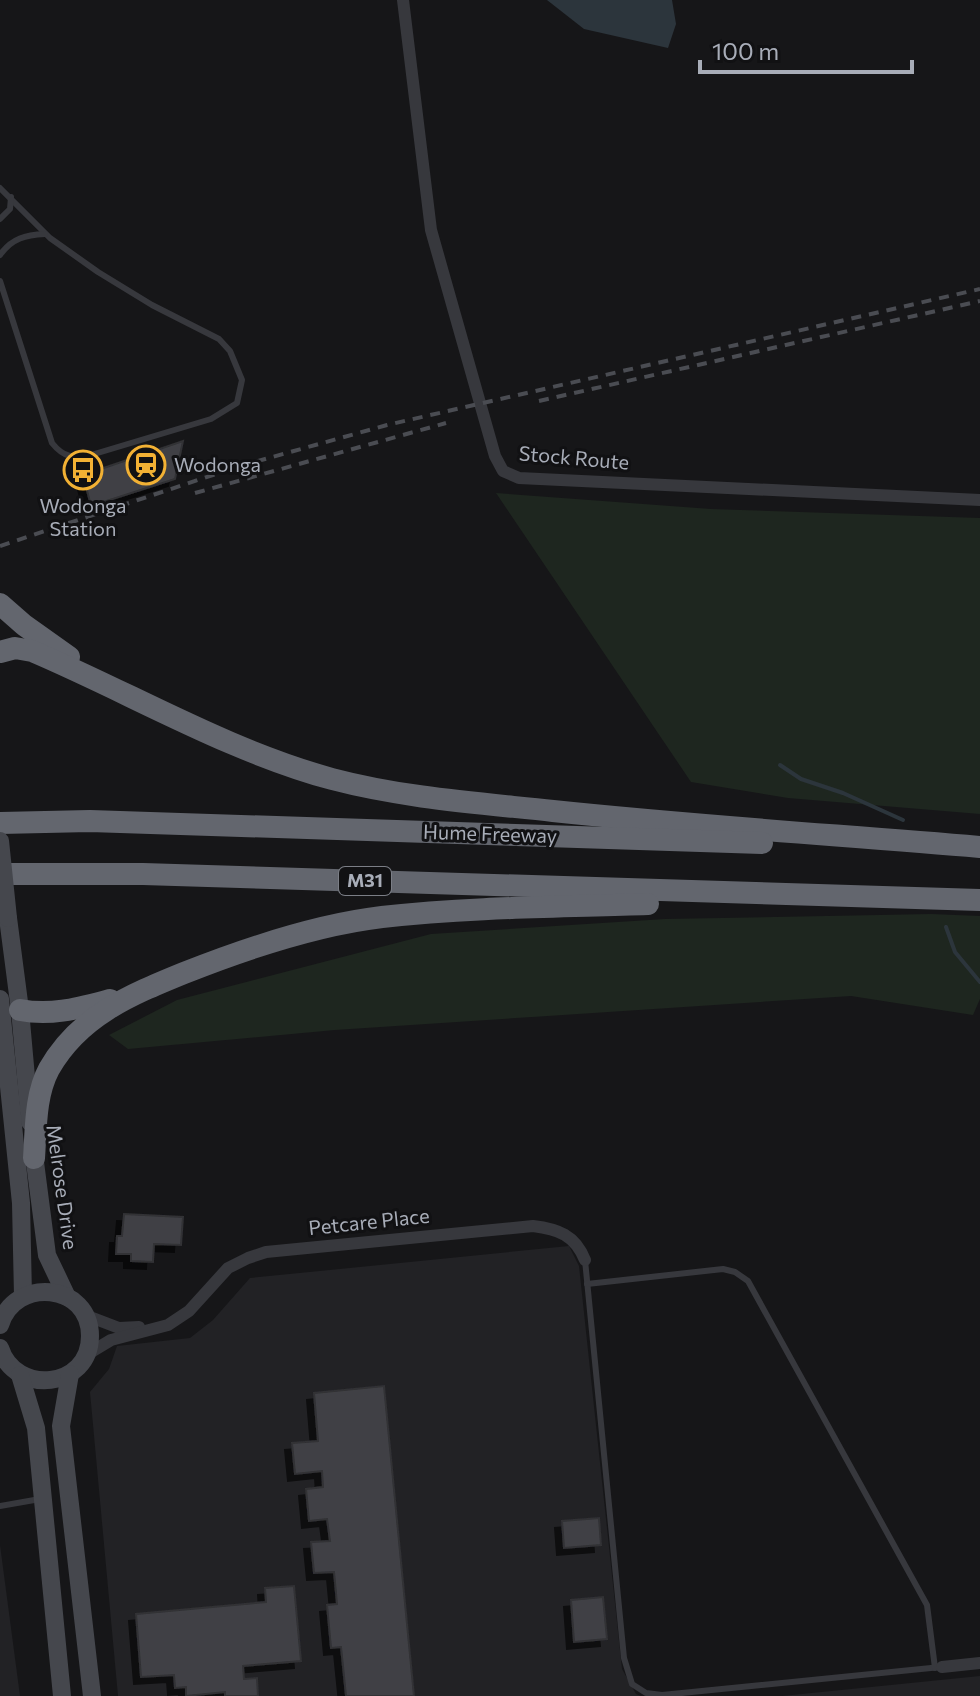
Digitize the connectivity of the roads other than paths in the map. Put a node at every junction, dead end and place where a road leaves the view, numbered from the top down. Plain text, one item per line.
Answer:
1 (403, 0) edge
2 (0, 188) edge
3 (11, 197) junction
4 (0, 219) edge
5 (46, 234) junction
6 (0, 255) edge
7 (0, 281) edge
8 (980, 500) edge
9 (0, 604) edge
10 (0, 652) edge
11 (129, 696) junction
12 (0, 823) edge
13 (0, 841) edge
14 (980, 849) edge
15 (0, 874) edge
16 (692, 892) junction
17 (980, 900) edge
18 (0, 984) edge
19 (134, 993) junction
20 (0, 999) edge
21 (20, 1010) junction
22 (34, 1158) junction
23 (585, 1260) joint
24 (587, 1284) junction
25 (67, 1297) junction
26 (11, 1304) edge
27 (85, 1315) junction
28 (0, 1325) edge
29 (168, 1325) junction
30 (1, 1353) edge
31 (86, 1355) junction
32 (70, 1374) junction
33 (20, 1375) junction
34 (43, 1499) junction
35 (0, 1506) edge
36 (980, 1663) edge
37 (938, 1667) junction
38 (62, 1696) edge
39 (92, 1696) edge

1 - 8 street, Stock Route
2 - 3 lane
3 - 4 lane
3 - 5 lane
5 - 6 lane
5 - 7 lane
9 - 11 highway
10 - 11 highway
11 - 14 highway
12 - 14 highway, Hume Freeway
13 - 21 main road, Melrose Drive, bridge
15 - 16 highway, M31
16 - 17 highway, M31
16 - 19 highway
18 - 21 main road
19 - 21 highway
19 - 22 highway
20 - 26 main road, Melrose Drive
21 - 22 main road, Melrose Drive
22 - 25 main road, Melrose Drive
23 - 24 lane
23 - 29 street, Petcare Place
24 - 37 lane
24 - 37 lane
25 - 26 main road
25 - 27 main road, Melrose Drive
26 - 28 main road
27 - 29 street
27 - 31 main road
29 - 31 street, Petcare Place
30 - 33 main road
31 - 32 main road
32 - 33 main road
32 - 39 main road
33 - 34 main road
34 - 35 lane
34 - 38 main road
36 - 37 street

